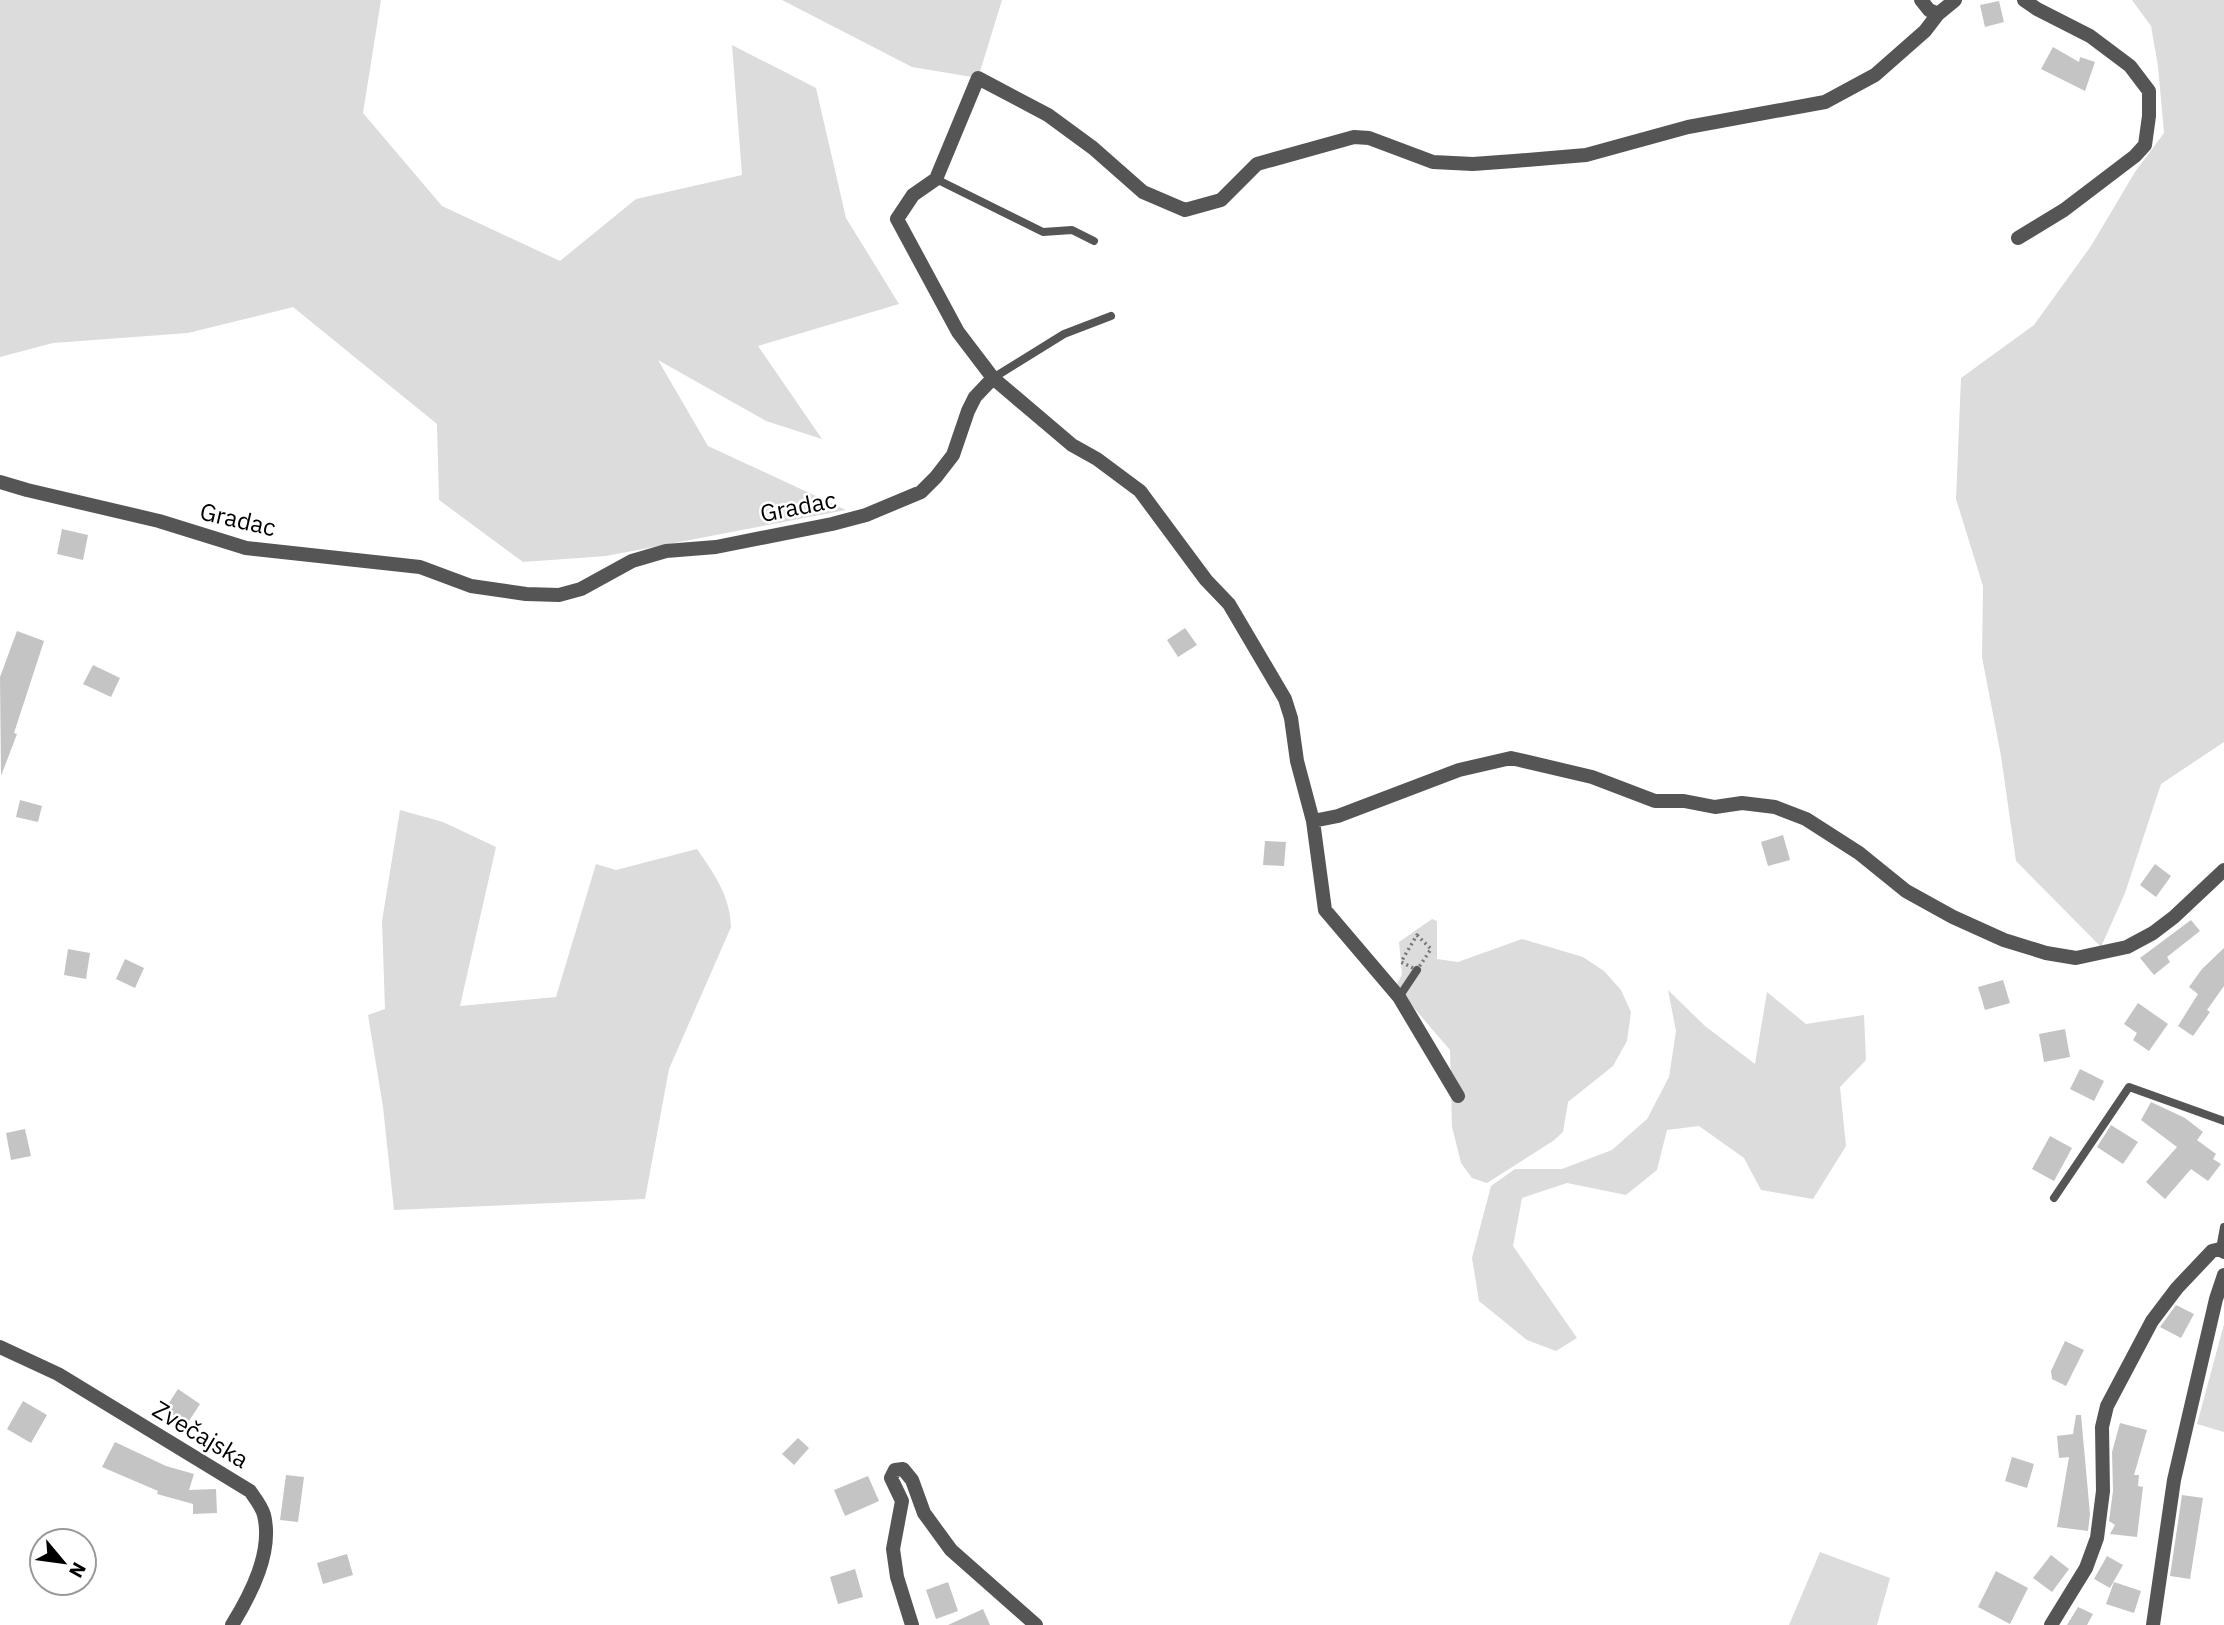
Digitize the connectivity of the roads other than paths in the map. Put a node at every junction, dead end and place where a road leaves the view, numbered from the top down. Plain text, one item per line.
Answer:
1 (1921, 0) edge
2 (1955, 0) edge
3 (2024, 0) edge
4 (1938, 15) junction
5 (936, 179) junction
6 (2018, 238) dead end
7 (1094, 241) dead end
8 (1111, 316) dead end
9 (993, 378) junction
10 (0, 482) edge
11 (1313, 821) junction
12 (2224, 870) edge
13 (1417, 970) road end
14 (1399, 997) junction
15 (1458, 1096) dead end
16 (2224, 1121) edge
17 (2054, 1198) dead end
18 (2224, 1227) edge
19 (2222, 1250) edge
20 (2224, 1275) edge
21 (0, 1347) edge
22 (232, 1625) edge
23 (912, 1625) edge
24 (1036, 1625) edge
25 (2051, 1625) edge
26 (2153, 1625) edge

1 - 4 street
2 - 4 street
3 - 6 street
4 - 5 street
5 - 7 lane
5 - 9 street
8 - 9 lane
9 - 10 street, Gradac
9 - 11 street
11 - 12 street
11 - 14 street
13 - 14 lane
14 - 15 street
16 - 17 lane
18 - 19 lane
19 - 25 street
20 - 26 street
21 - 22 street, Zvečajska
23 - 24 street

